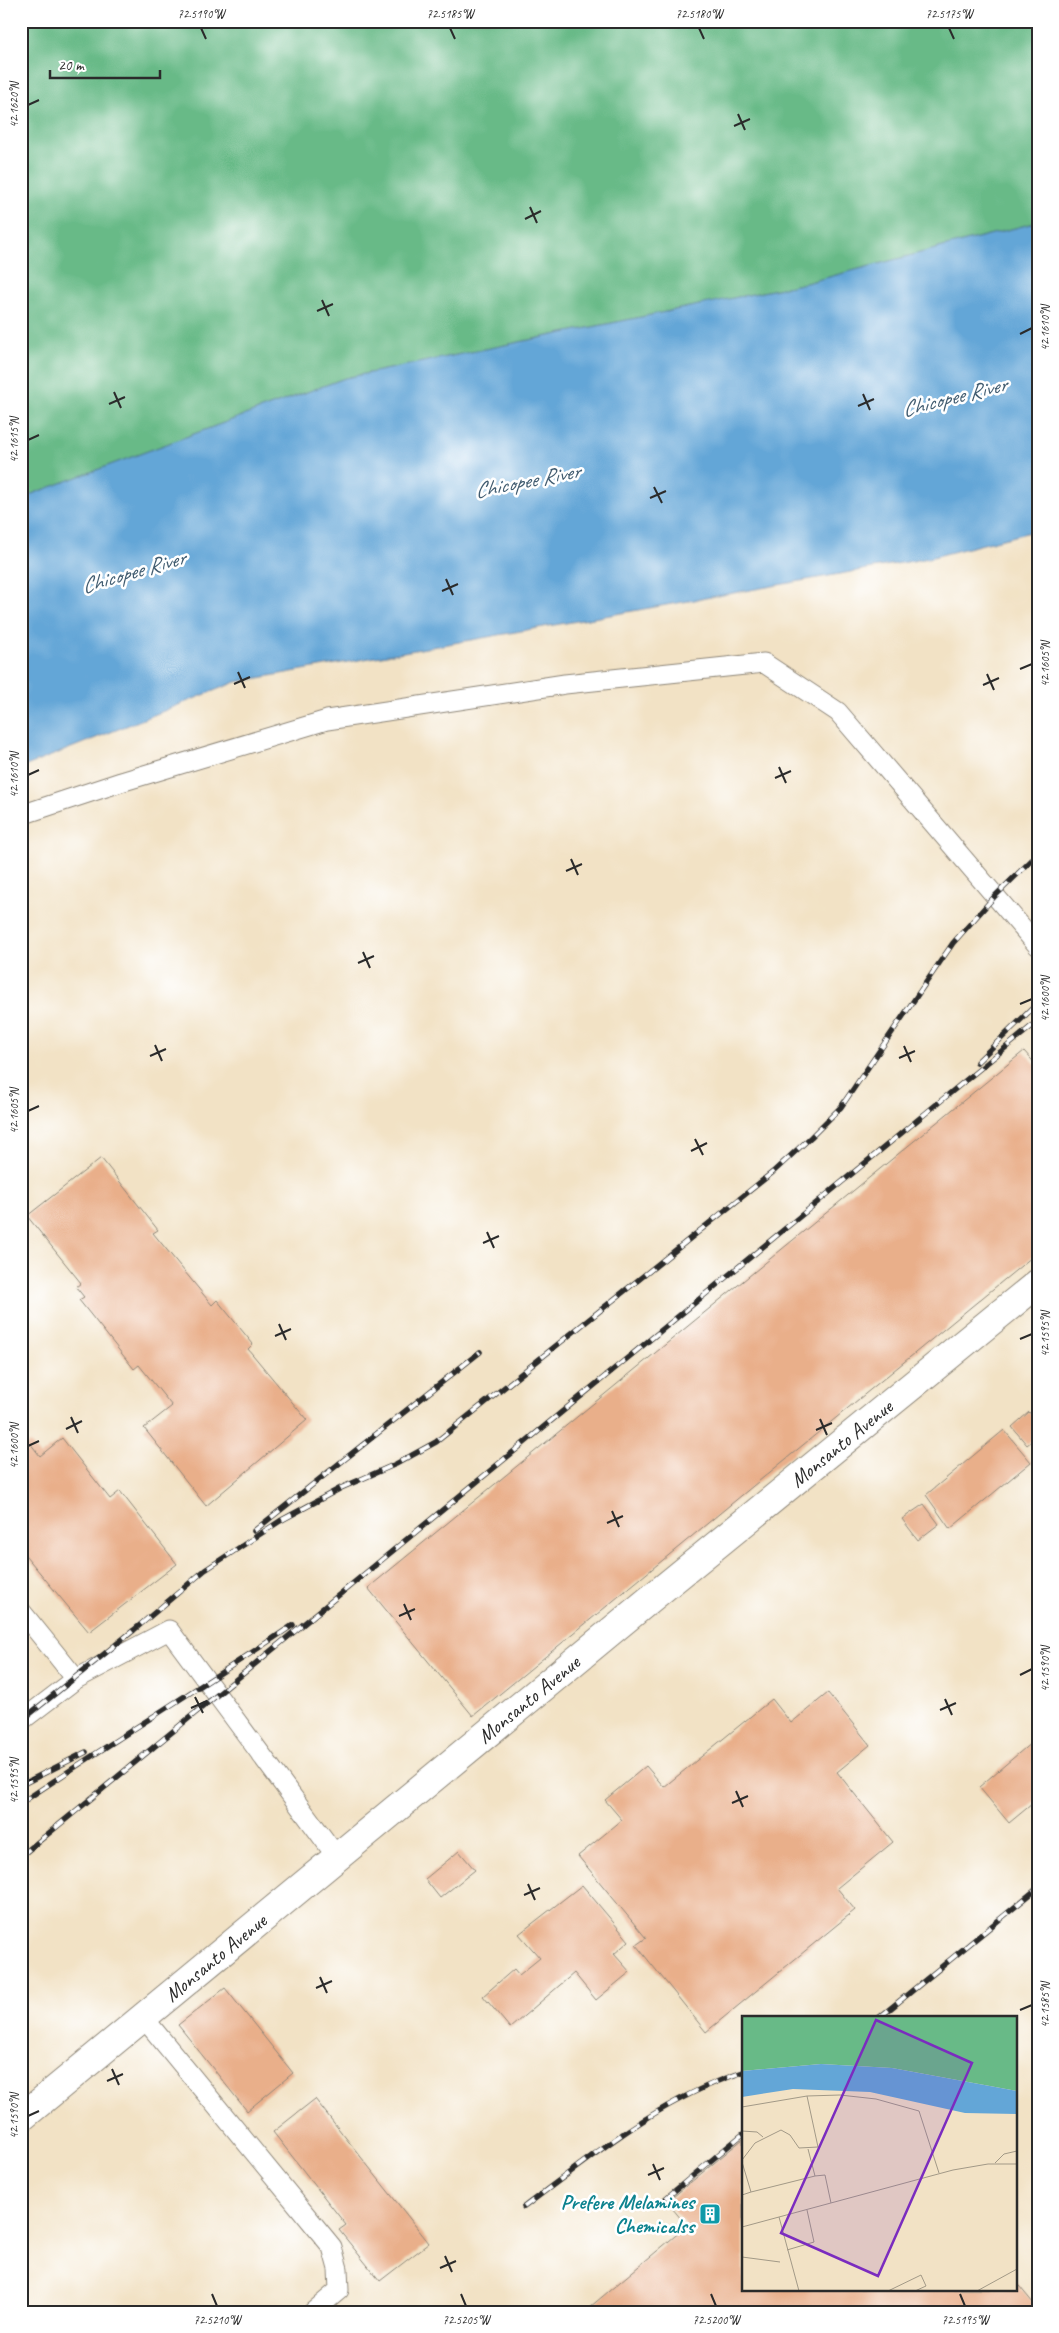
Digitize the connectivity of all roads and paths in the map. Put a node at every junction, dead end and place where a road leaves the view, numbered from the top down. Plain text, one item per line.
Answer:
1 (21, 815) edge
2 (1038, 946) edge
3 (1038, 1283) edge
4 (21, 1611) edge
5 (76, 1679) junction
6 (21, 1721) edge
7 (336, 1857) junction
8 (143, 2017) junction
9 (21, 2118) edge
10 (313, 2312) edge

1 - 2 lane
3 - 7 street, Monsanto Avenue
4 - 5 lane
5 - 6 lane
5 - 7 lane
7 - 8 street, Monsanto Avenue
8 - 9 street, Monsanto Avenue
8 - 10 lane

